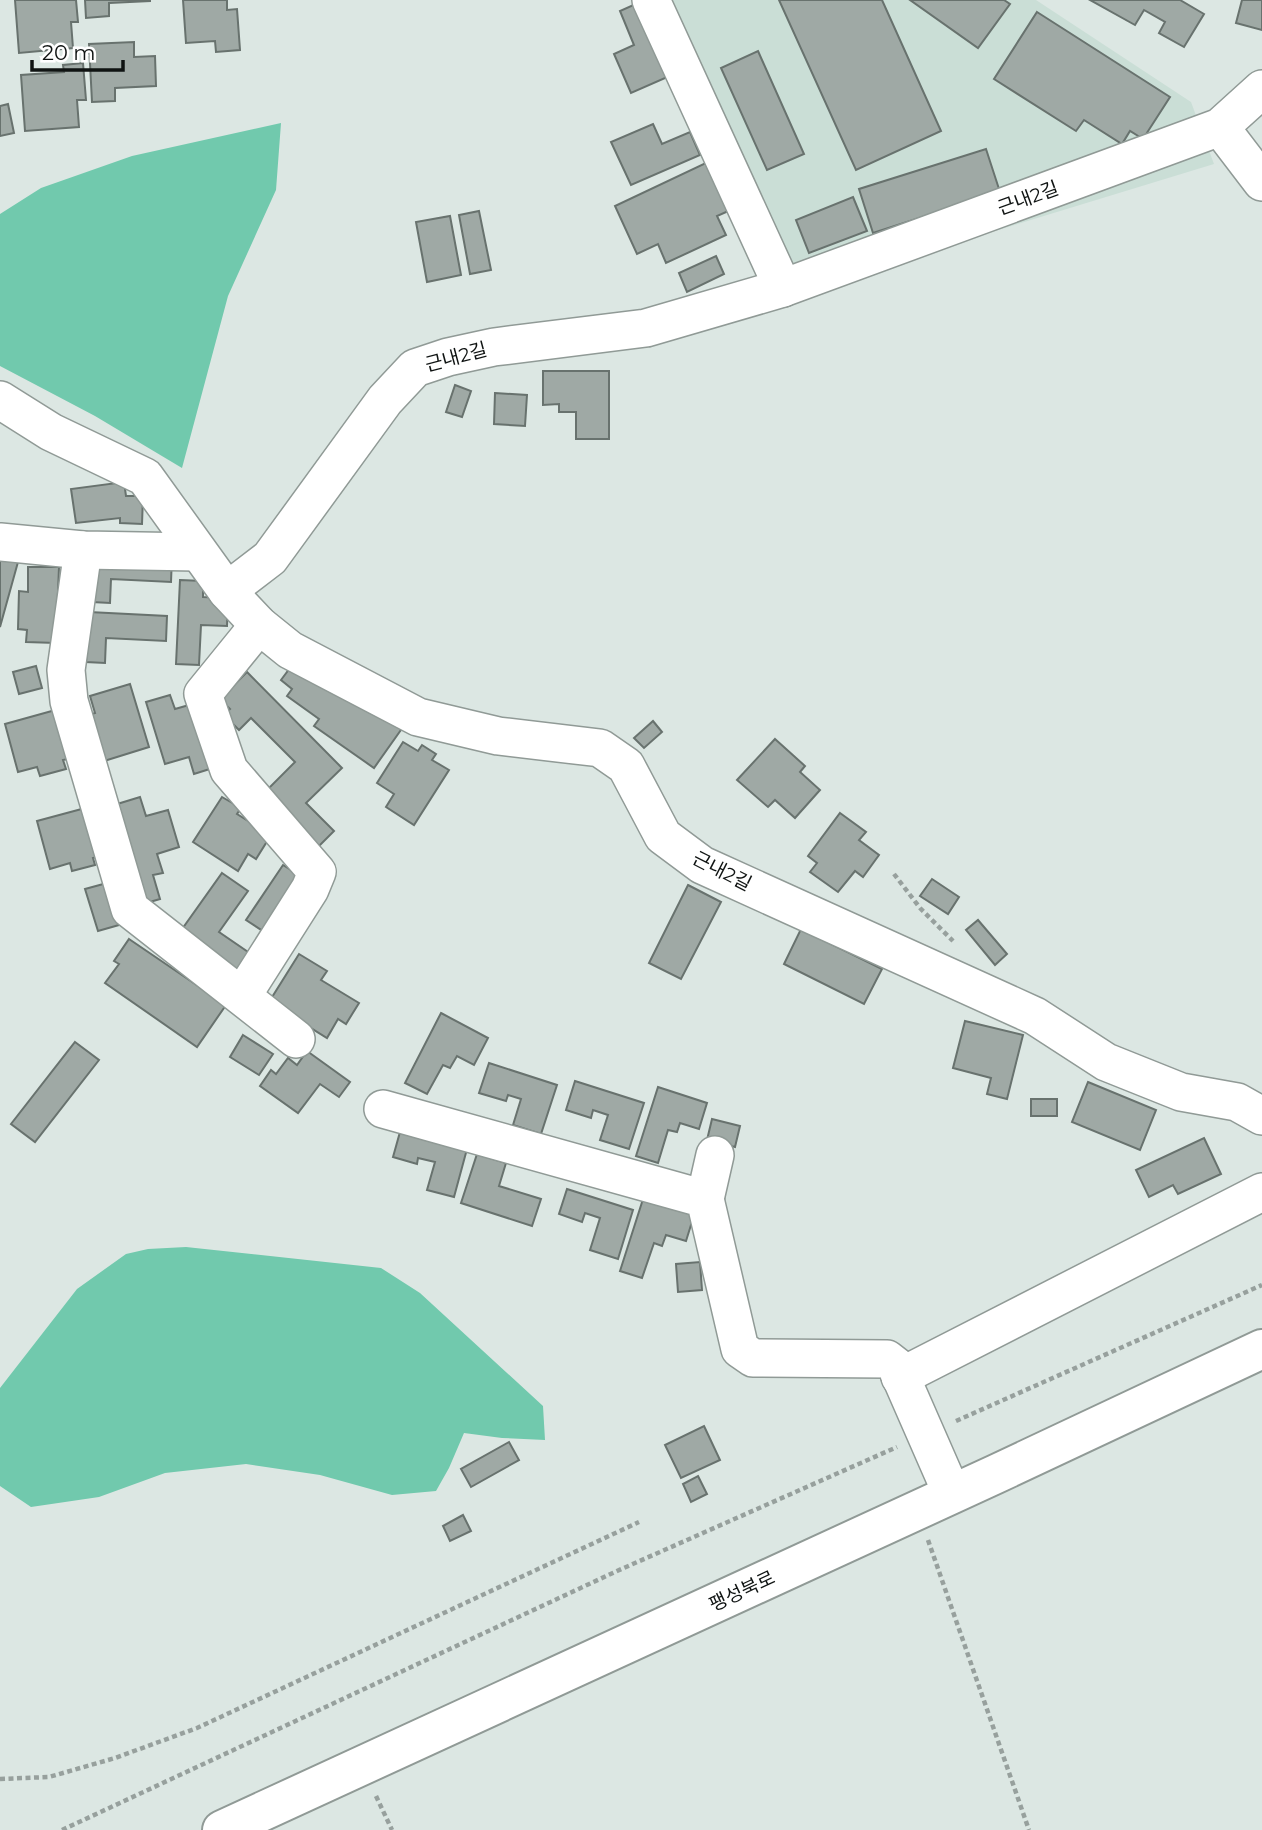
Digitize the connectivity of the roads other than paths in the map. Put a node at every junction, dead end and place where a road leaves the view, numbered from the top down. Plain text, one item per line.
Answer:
1 (652, 0) edge
2 (1262, 89) edge
3 (1220, 127) junction
4 (1262, 182) edge
5 (783, 288) junction
6 (0, 400) edge
7 (0, 541) edge
8 (83, 550) junction
9 (197, 552) junction
10 (226, 591) junction
11 (259, 625) junction
12 (242, 996) junction
13 (296, 1039) dead end
14 (383, 1109) dead end
15 (1262, 1116) edge
16 (715, 1155) dead end
17 (1262, 1192) edge
18 (705, 1199) junction
19 (1262, 1349) edge
20 (900, 1377) junction
21 (952, 1494) junction
22 (222, 1830) edge

1 - 5 street
2 - 3 street, 근내2길
3 - 4 street
3 - 5 street, 근내2길
5 - 10 street, 근내2길
6 - 9 street, 근내2길
7 - 8 street
8 - 9 street
8 - 12 street
9 - 10 street, 근내2길
10 - 11 street, 근내2길
11 - 12 street
11 - 15 street, 근내2길
12 - 13 street
14 - 18 street
16 - 18 street
17 - 20 street
18 - 20 street
19 - 21 main road, 팽성북로
20 - 21 street
21 - 22 main road, 팽성북로

